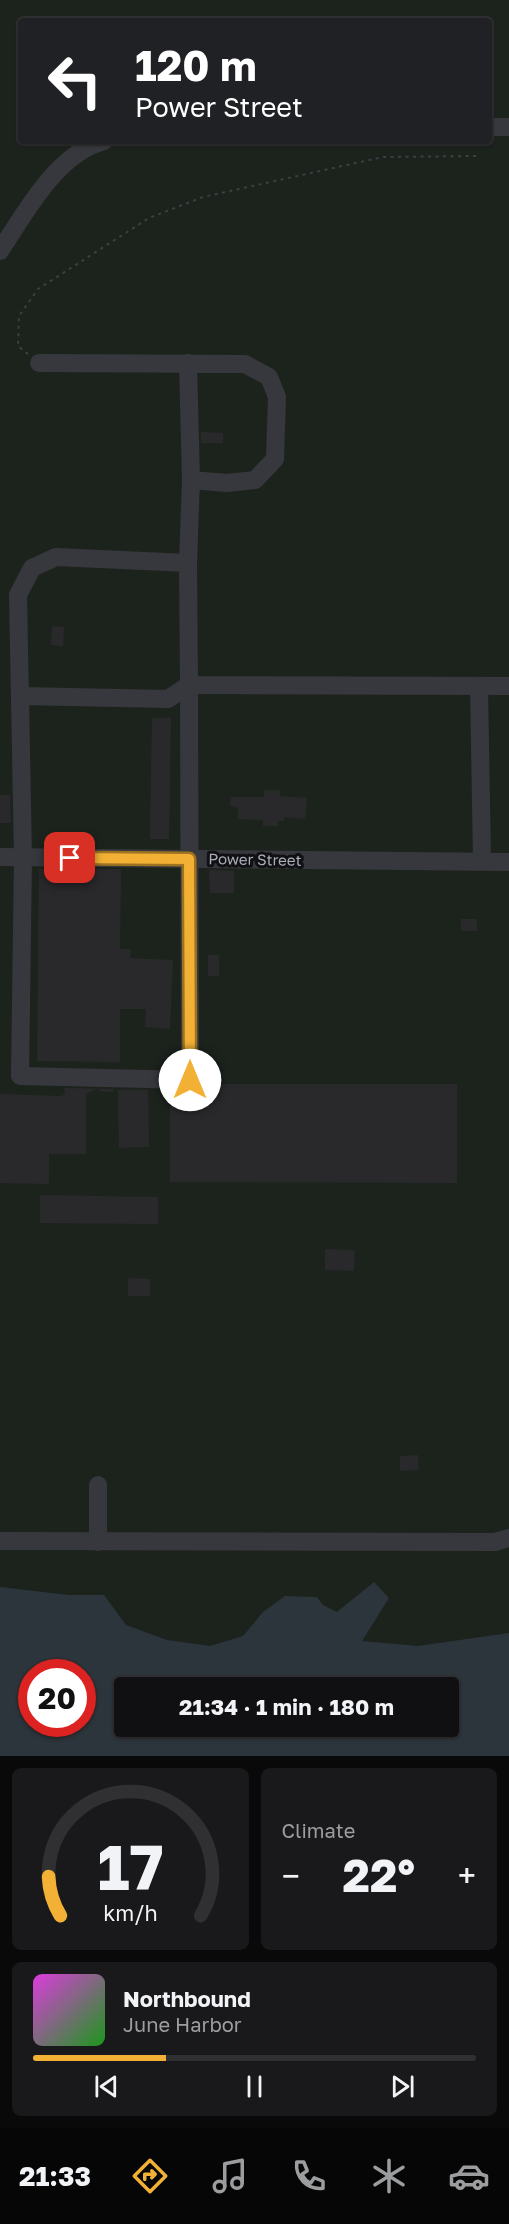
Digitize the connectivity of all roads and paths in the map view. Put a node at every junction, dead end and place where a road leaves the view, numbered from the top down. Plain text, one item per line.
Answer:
1 (492, 127) edge
2 (509, 127) edge
3 (94, 144) edge
4 (477, 156) dead end
5 (0, 251) edge
6 (39, 363) joint
7 (188, 363) junction
8 (191, 480) junction
9 (188, 563) junction
10 (189, 685) junction
11 (479, 686) junction
12 (509, 686) edge
13 (20, 696) junction
14 (0, 857) edge
15 (23, 857) junction
16 (189, 859) junction
17 (482, 861) junction
18 (509, 862) edge
19 (98, 1485) dead end
20 (509, 1538) edge
21 (0, 1541) edge
22 (98, 1542) junction

1 - 2 lane
3 - 5 lane
4 - 6 path
6 - 7 lane
7 - 8 lane
7 - 8 lane
8 - 9 lane
9 - 10 lane
9 - 13 lane
10 - 11 lane
10 - 13 lane
10 - 16 lane
11 - 12 lane
11 - 17 lane
13 - 15 lane
14 - 15 lane, Power Street
15 - 16 lane, Power Street
15 - 16 lane
16 - 17 lane, Power Street
17 - 18 lane, Power Street
19 - 22 lane
20 - 22 lane
21 - 22 lane

